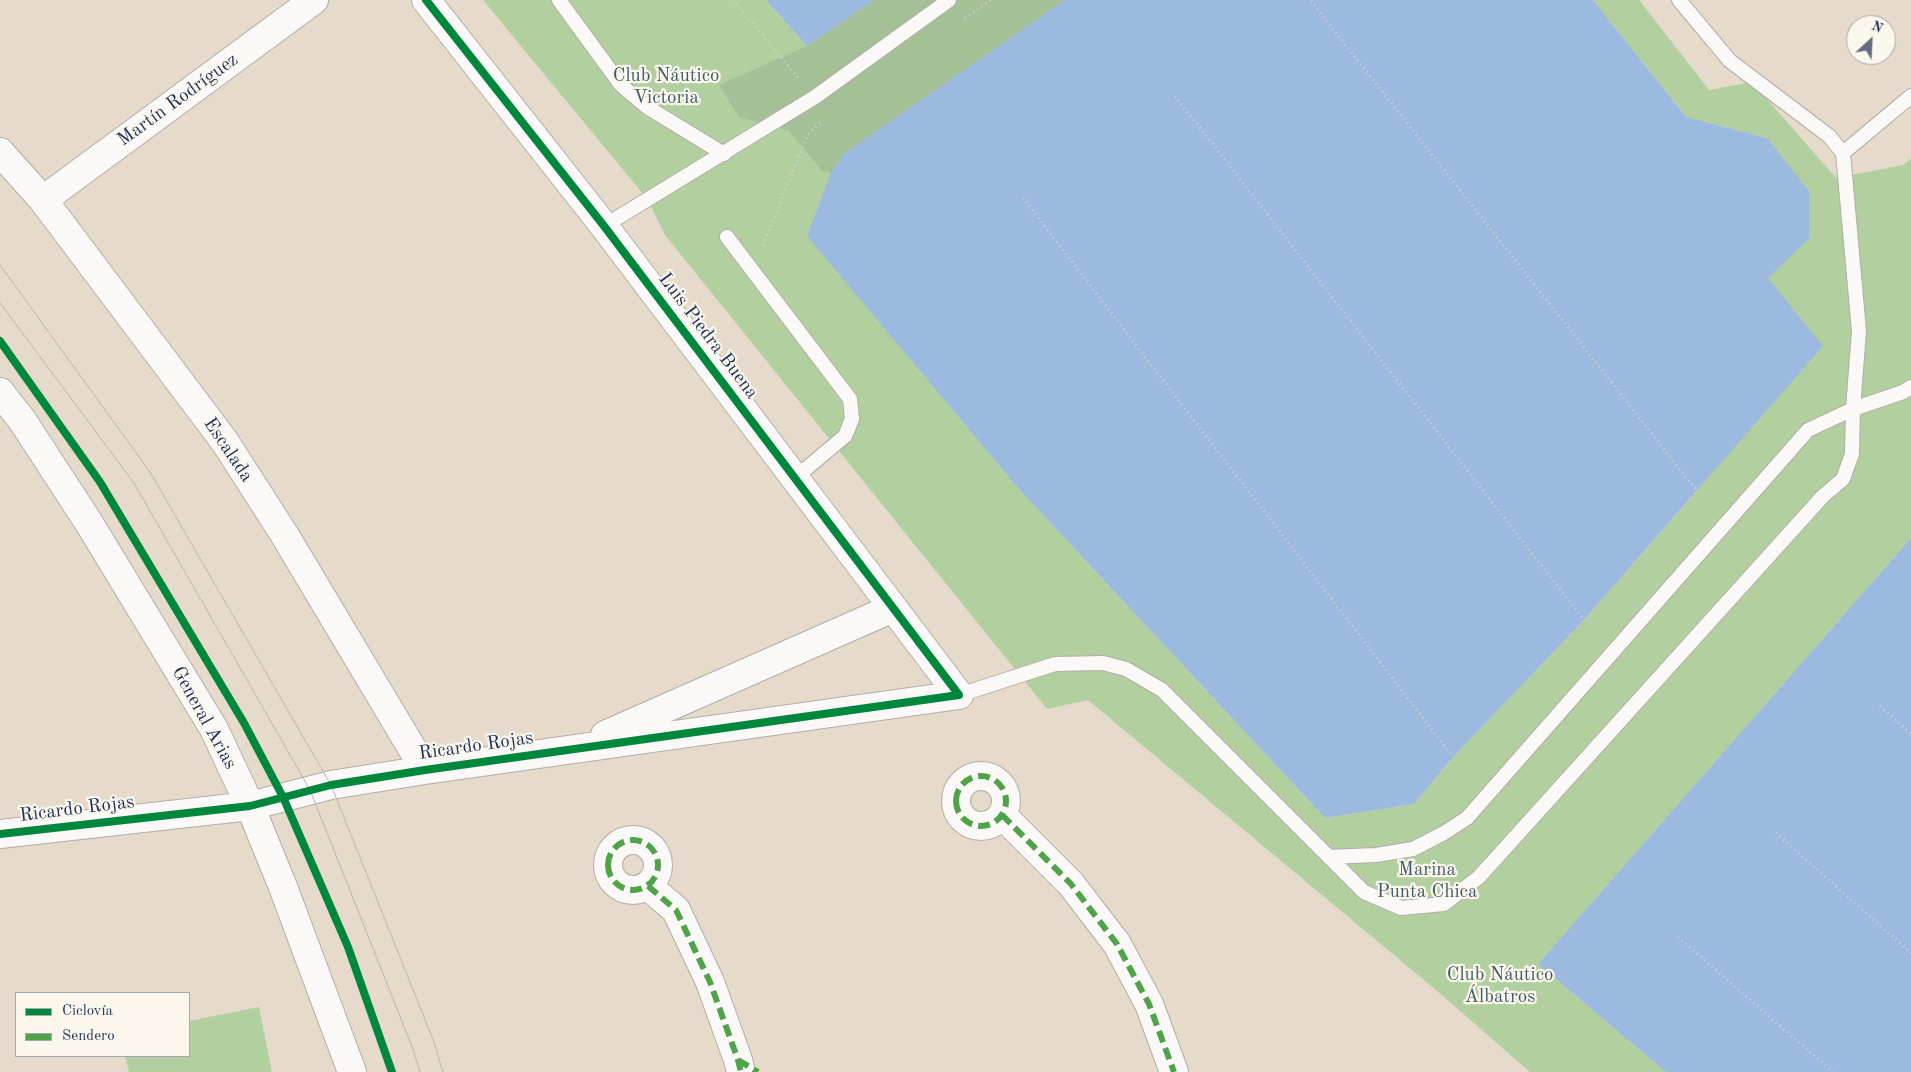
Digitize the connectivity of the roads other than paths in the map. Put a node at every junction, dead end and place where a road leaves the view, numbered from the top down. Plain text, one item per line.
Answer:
1 (314, 0) edge
2 (426, 0) edge
3 (559, 0) edge
4 (949, 0) edge
5 (1679, 0) edge
6 (1911, 96) edge
7 (0, 152) edge
8 (1844, 153) junction
9 (724, 154) junction
10 (42, 200) junction
11 (604, 226) junction
12 (727, 237) dead end
13 (1911, 388) edge
14 (0, 392) edge
15 (1852, 409) junction
16 (795, 478) junction
17 (893, 608) junction
18 (959, 695) junction
19 (574, 749) junction
20 (425, 770) junction
21 (250, 806) junction
22 (1002, 815) dead end
23 (0, 834) edge
24 (1329, 857) junction
25 (648, 886) dead end
26 (746, 1068) edge
27 (352, 1072) edge
28 (1174, 1072) edge

1 - 10 street, Martín Rodríguez
2 - 11 street, Luis Piedra Buena
3 - 9 lane
4 - 9 lane
5 - 8 lane
6 - 8 lane
7 - 10 street, Escalada
8 - 15 lane
9 - 11 lane
10 - 20 street, Escalada
11 - 16 street, Luis Piedra Buena
12 - 16 lane
13 - 15 lane
14 - 21 street, General Arias
15 - 24 lane
15 - 24 lane
16 - 17 street, Luis Piedra Buena
17 - 18 street, Luis Piedra Buena
17 - 19 street, Ricardo Rojas
18 - 19 street, Ricardo Rojas
18 - 24 lane
19 - 20 street, Ricardo Rojas
20 - 21 street, Ricardo Rojas
21 - 23 street, Ricardo Rojas
21 - 27 street, General Arias
22 - 28 street
25 - 26 street

